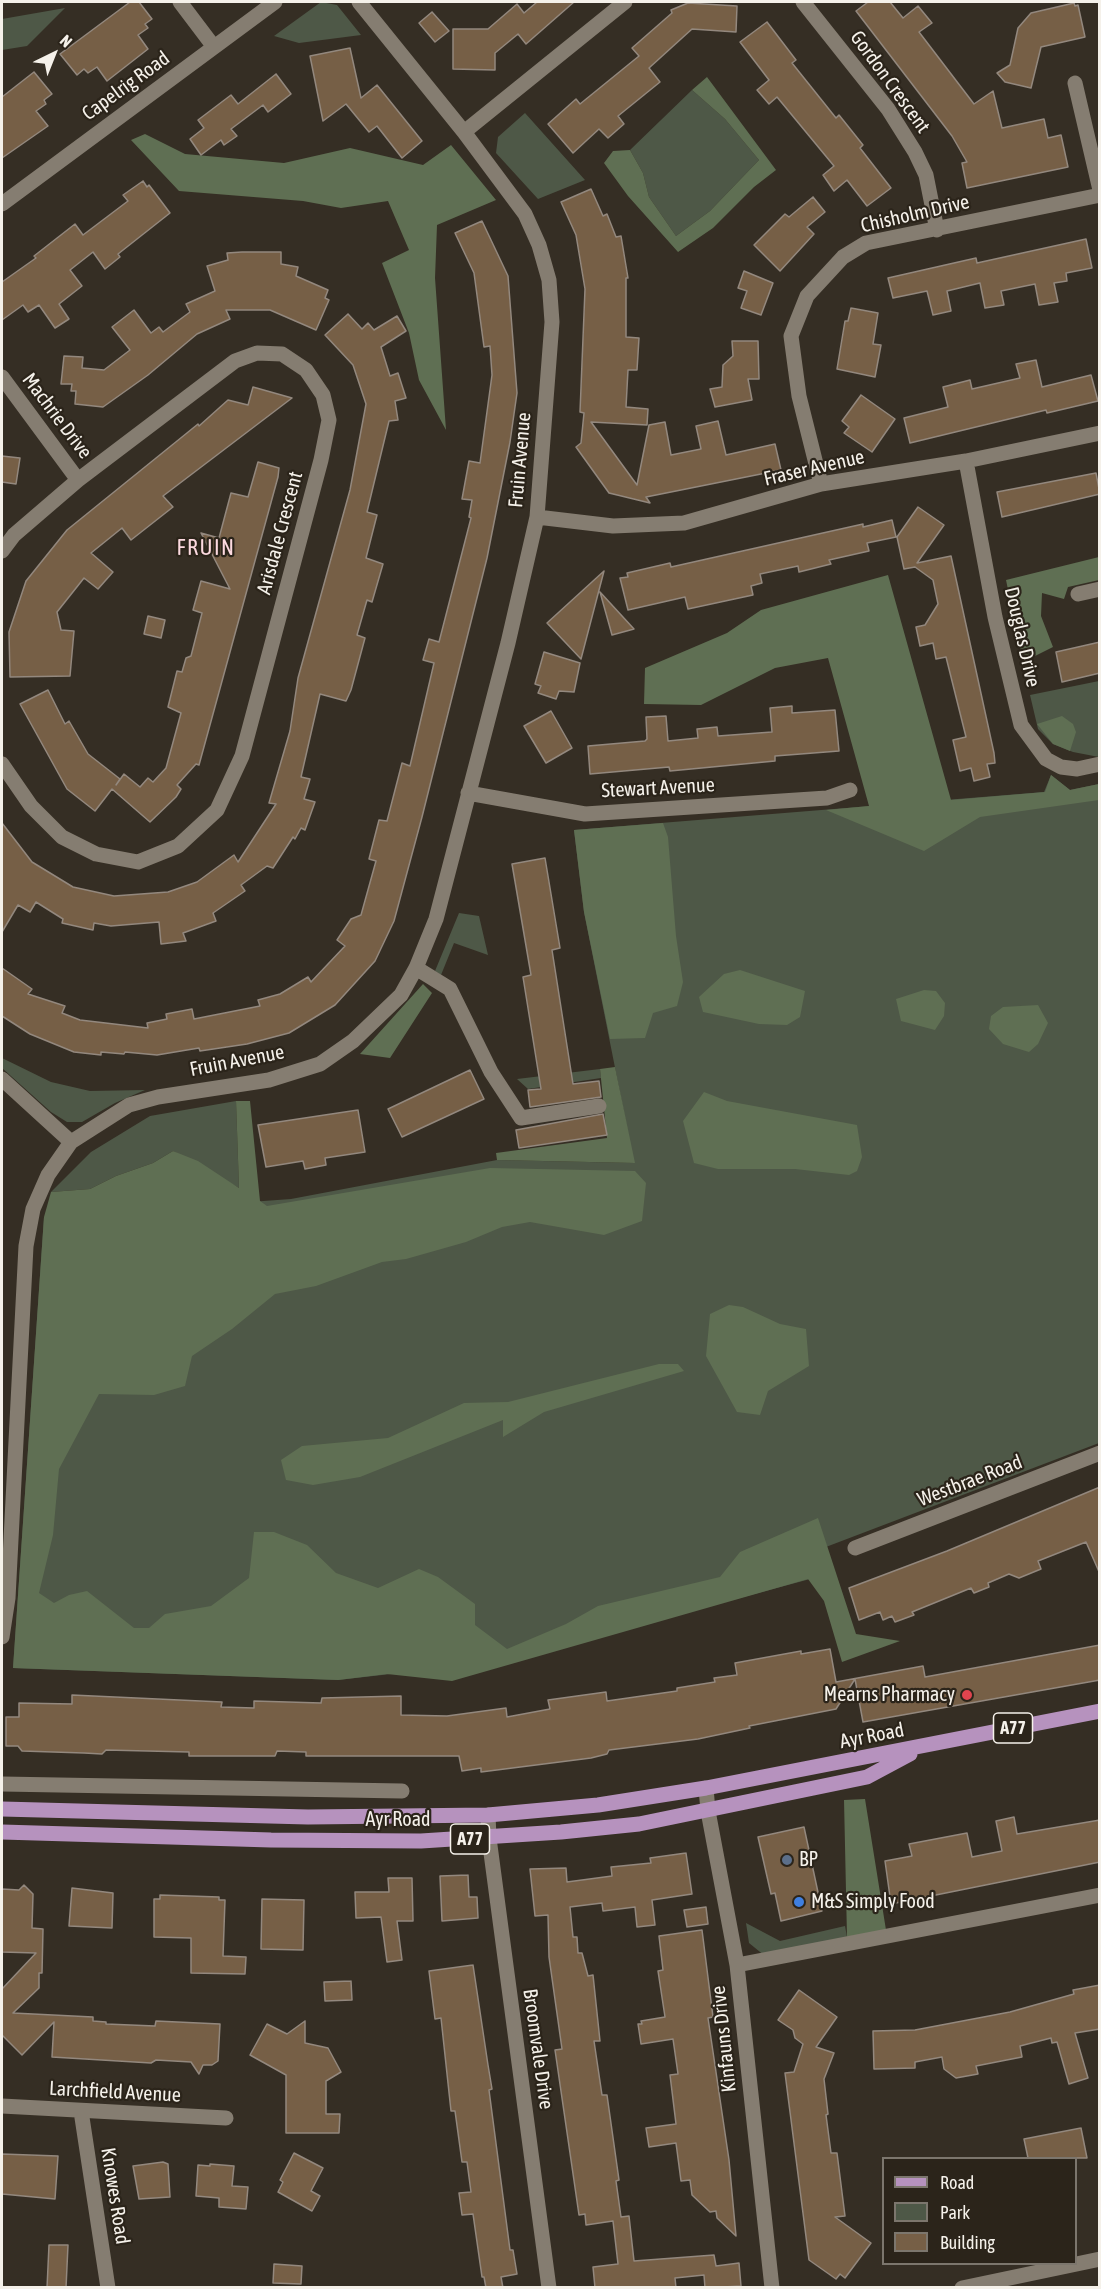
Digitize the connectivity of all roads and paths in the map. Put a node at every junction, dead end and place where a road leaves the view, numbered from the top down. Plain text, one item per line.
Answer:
1 (180, 2) edge
2 (275, 2) edge
3 (359, 2) edge
4 (625, 2) edge
5 (803, 2) edge
6 (214, 47) junction
7 (1075, 83) dead end
8 (464, 132) junction
9 (1100, 190) edge
10 (1100, 195) edge
11 (2, 204) edge
12 (937, 230) junction
13 (2, 377) edge
14 (1100, 433) edge
15 (966, 461) junction
16 (78, 480) junction
17 (822, 484) junction
18 (537, 517) junction
19 (2, 551) edge
20 (1100, 589) edge
21 (1078, 594) dead end
22 (1100, 764) edge
23 (3, 771) edge
24 (850, 790) dead end
25 (468, 793) junction
26 (416, 968) junction
27 (2, 1079) edge
28 (599, 1106) dead end
29 (71, 1142) junction
30 (1100, 1453) edge
31 (855, 1548) dead end
32 (2, 1637) edge
33 (1100, 1711) edge
34 (926, 1746) junction
35 (2, 1784) edge
36 (706, 1788) junction
37 (402, 1791) dead end
38 (2, 1809) edge
39 (708, 1811) junction
40 (488, 1815) junction
41 (2, 1832) edge
42 (489, 1838) junction
43 (1100, 1895) edge
44 (736, 1965) junction
45 (2, 2106) edge
46 (81, 2111) junction
47 (226, 2118) dead end
48 (1100, 2259) edge
49 (1077, 2264) edge
50 (1071, 2265) edge
51 (108, 2288) edge
52 (549, 2288) edge
53 (772, 2288) edge
54 (962, 2288) edge

1 - 6 street
2 - 6 street, Capelrig Road
3 - 8 street, Fruin Avenue
4 - 8 street
5 - 12 street, Gordon Crescent
6 - 11 street, Capelrig Road
7 - 9 street
8 - 18 street, Fruin Avenue
10 - 12 street, Chisholm Drive
12 - 17 street, Chisholm Drive
13 - 16 street, Machrie Drive
14 - 15 street, Fraser Avenue
15 - 17 street, Fraser Avenue
15 - 22 street, Douglas Drive
16 - 19 street, Arisdale Crescent
16 - 23 street, Arisdale Crescent
17 - 18 street, Fraser Avenue
18 - 25 street, Fruin Avenue
20 - 21 street
24 - 25 street, Stewart Avenue
25 - 26 street, Fruin Avenue
26 - 28 street
26 - 29 street, Fruin Avenue
27 - 29 street
29 - 32 street, Fruin Avenue
30 - 31 street, Westbrae Road
33 - 34 main road, Ayr Road / A77
34 - 36 main road, Ayr Road / A77
34 - 39 main road, Ayr Road / A77
35 - 37 street, Ayr Road
36 - 39 street, Kinfauns Drive
36 - 40 main road, Ayr Road / A77
38 - 40 main road, Ayr Road / A77
39 - 42 main road, Ayr Road / A77
39 - 44 street, Kinfauns Drive
40 - 42 street, Broomvale Drive
41 - 42 main road, Ayr Road / A77
42 - 52 street, Broomvale Drive
43 - 44 street
44 - 53 street, Kinfauns Drive
45 - 46 street, Larchfield Avenue
46 - 47 street, Larchfield Avenue
46 - 51 street, Knowes Road
48 - 49 street
50 - 54 street

